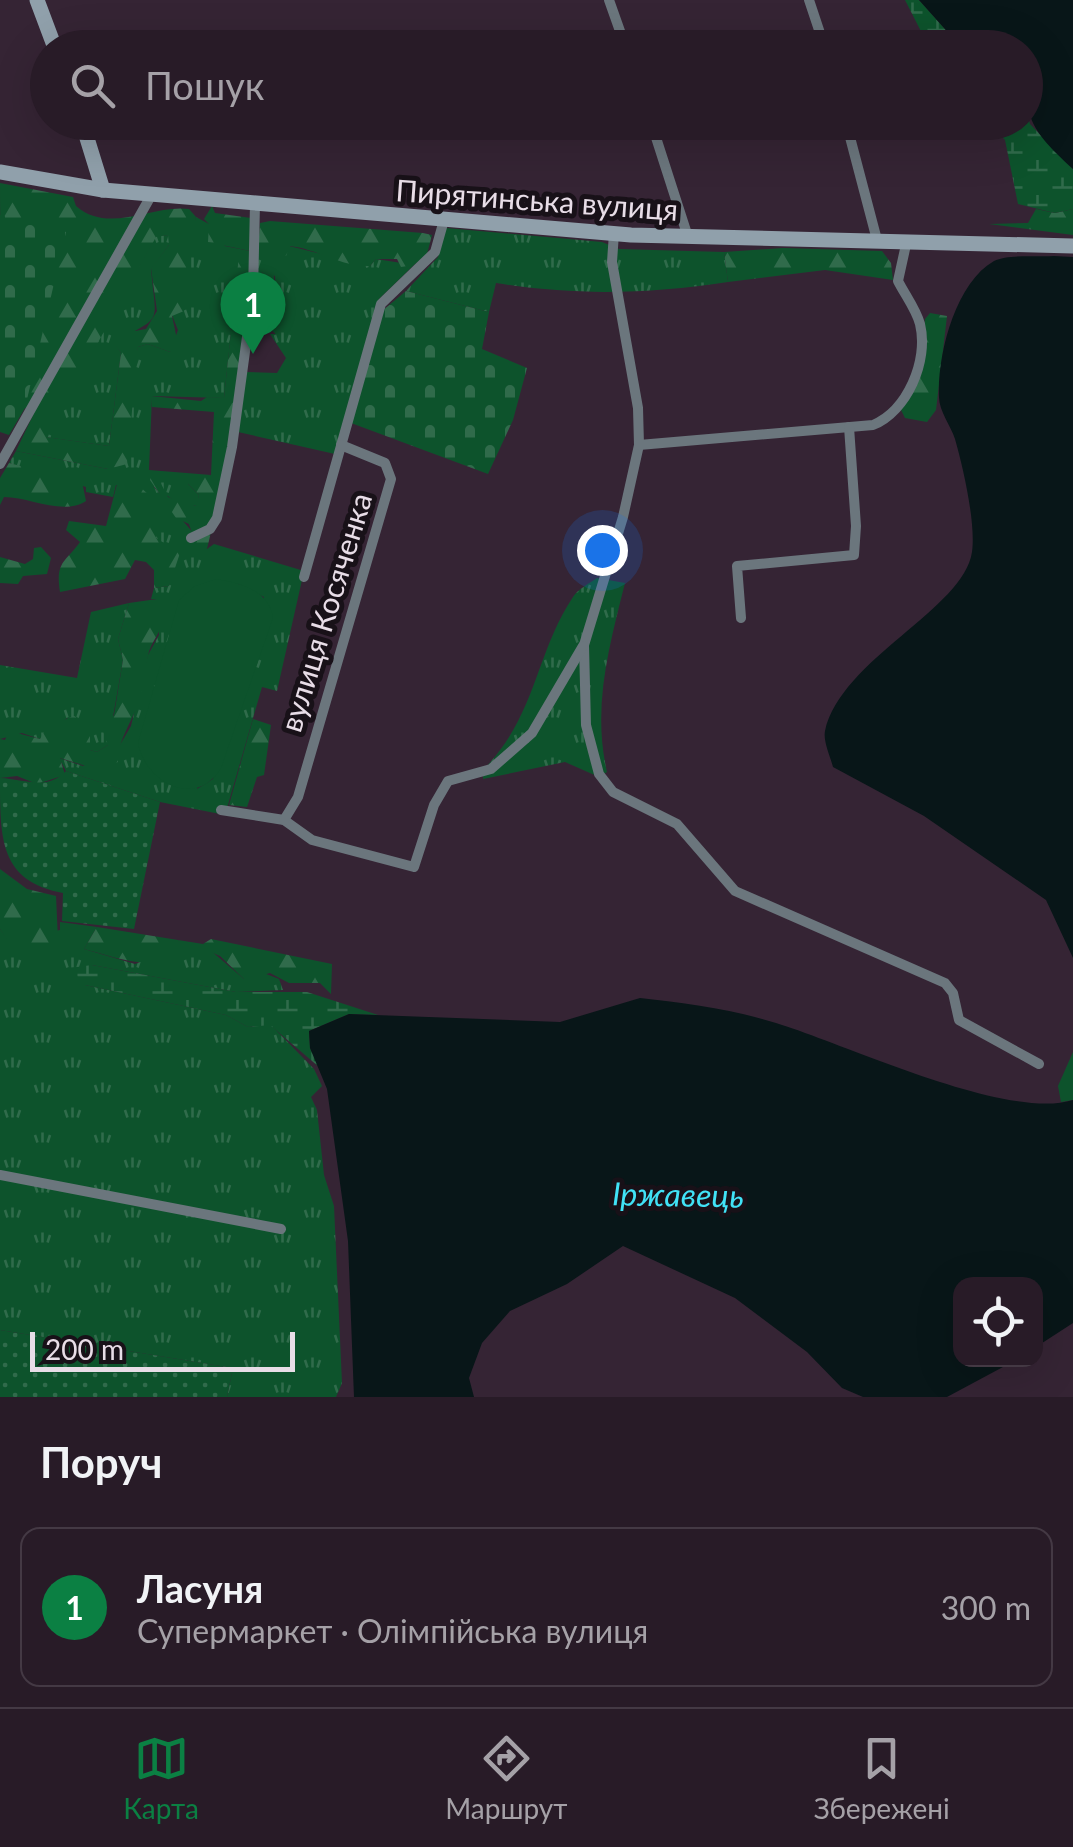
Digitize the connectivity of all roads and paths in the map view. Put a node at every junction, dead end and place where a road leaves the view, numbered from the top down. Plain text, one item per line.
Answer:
1 (37, 0) edge
2 (608, 0) edge
3 (808, 0) edge
4 (48, 30) edge
5 (619, 30) edge
6 (819, 30) edge
7 (88, 140) edge
8 (657, 140) edge
9 (851, 140) edge
10 (0, 172) edge
11 (103, 190) junction
12 (152, 194) junction
13 (256, 204) junction
14 (444, 220) junction
15 (614, 233) junction
16 (688, 237) junction
17 (908, 239) junction
18 (877, 240) junction
19 (1073, 246) edge
20 (849, 427) junction
21 (341, 445) junction
22 (638, 445) junction
23 (0, 464) edge
24 (191, 538) dead end
25 (304, 576) dead end
26 (740, 618) dead end
27 (584, 645) junction
28 (221, 810) dead end
29 (284, 820) junction
30 (1039, 1064) dead end
31 (0, 1175) edge
32 (280, 1229) dead end

1 - 4 main road
2 - 5 street
3 - 6 street
7 - 11 main road
8 - 16 street
9 - 18 street
10 - 11 main road, Пирятинська вулиця
11 - 12 main road, Пирятинська вулиця
12 - 13 main road, Пирятинська вулиця
12 - 23 street
13 - 14 main road, Пирятинська вулиця
13 - 24 street
14 - 15 main road, Пирятинська вулиця
14 - 21 street
15 - 16 main road, Пирятинська вулиця
15 - 22 street
16 - 18 main road, Пирятинська вулиця
17 - 18 main road, Пирятинська вулиця
17 - 19 main road, Пирятинська вулиця
17 - 20 street
20 - 22 street
20 - 26 street
21 - 25 street
21 - 29 street, вулиця Косяченка
22 - 27 street
27 - 29 street
27 - 30 street
28 - 29 street
31 - 32 street

